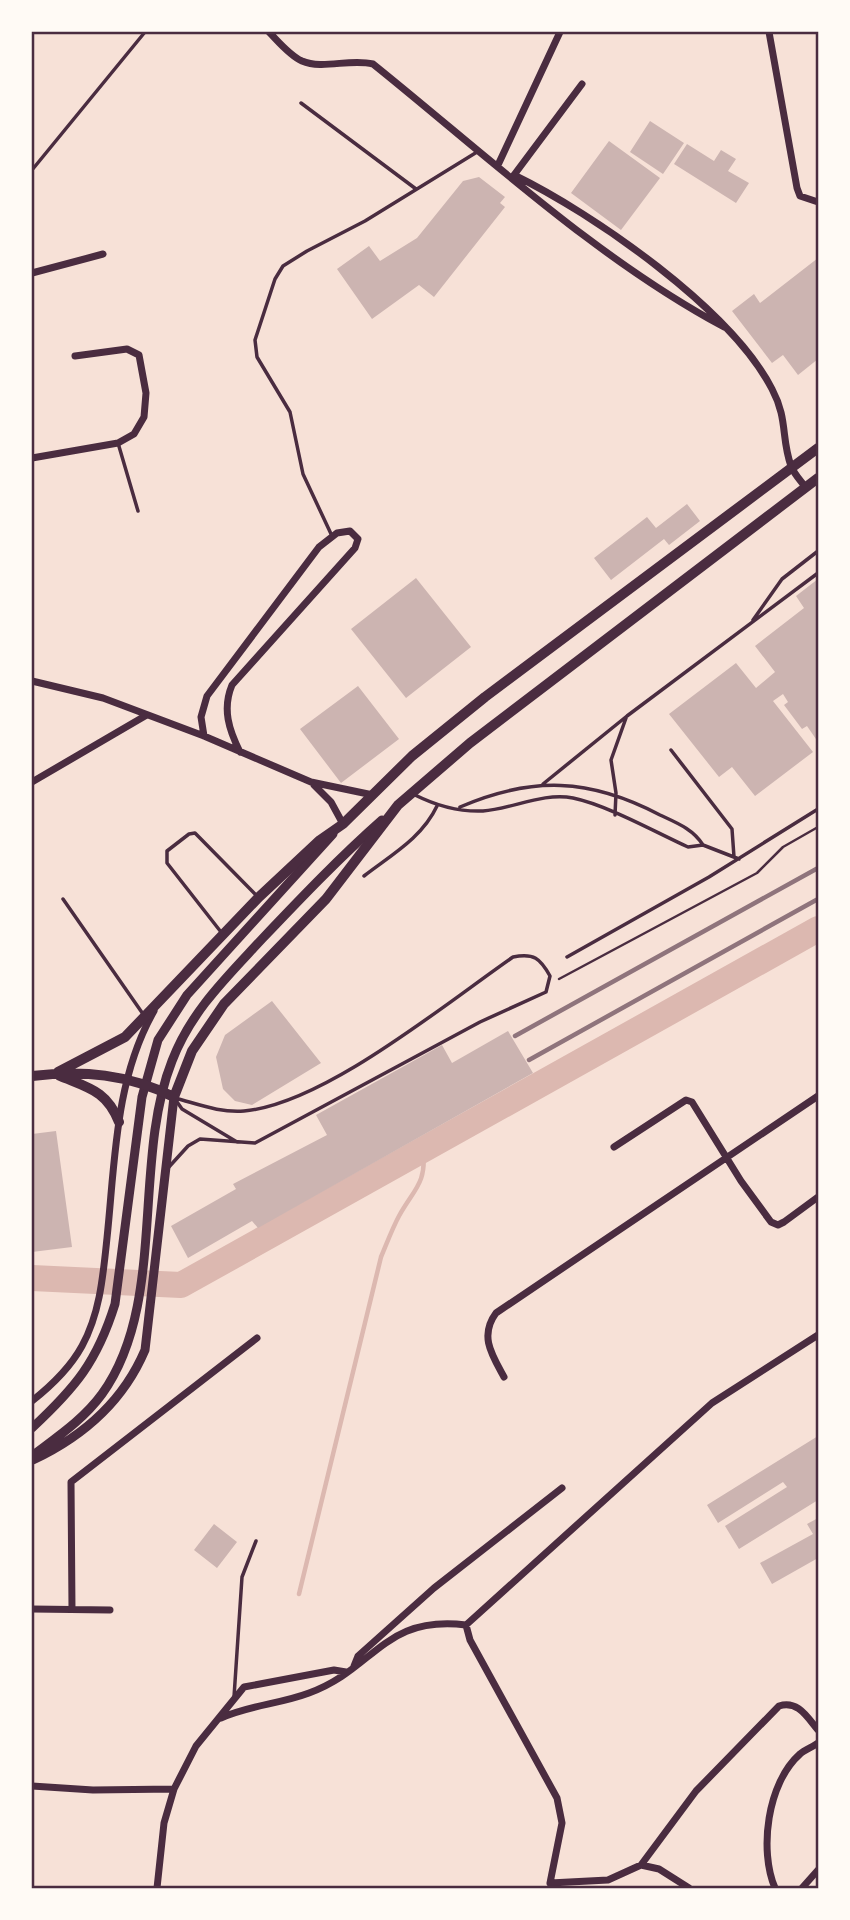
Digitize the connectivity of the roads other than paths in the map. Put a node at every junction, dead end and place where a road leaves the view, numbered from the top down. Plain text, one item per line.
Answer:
1 (145, 32) edge
2 (269, 32) edge
3 (560, 32) edge
4 (769, 32) edge
5 (582, 83) dead end
6 (301, 103) dead end
7 (480, 150) junction
8 (501, 168) junction
9 (32, 170) edge
10 (514, 175) junction
11 (416, 189) junction
12 (818, 202) edge
13 (580, 213) junction
14 (573, 225) junction
15 (103, 254) dead end
16 (656, 267) junction
17 (32, 273) edge
18 (647, 279) junction
19 (723, 327) junction
20 (75, 356) dead end
21 (118, 443) junction
22 (818, 448) edge
23 (32, 458) edge
24 (791, 468) junction
25 (818, 478) edge
26 (806, 488) junction
27 (138, 511) dead end
28 (332, 536) junction
29 (818, 551) edge
30 (818, 573) edge
31 (750, 624) junction
32 (32, 681) edge
33 (145, 716) junction
34 (627, 716) junction
35 (204, 736) junction
36 (671, 751) dead end
37 (240, 752) junction
38 (32, 782) edge
39 (311, 782) junction
40 (543, 784) junction
41 (412, 793) junction
42 (616, 793) junction
43 (373, 795) junction
44 (398, 806) junction
45 (437, 806) junction
46 (458, 807) junction
47 (818, 809) edge
48 (615, 815) junction
49 (341, 826) junction
50 (703, 845) junction
51 (736, 859) junction
52 (364, 876) dead end
53 (259, 897) junction
54 (64, 899) dead end
55 (224, 935) junction
56 (567, 957) dead end
57 (156, 1007) junction
58 (146, 1018) junction
59 (54, 1073) junction
60 (32, 1076) edge
61 (127, 1078) junction
62 (818, 1096) edge
63 (174, 1097) junction
64 (119, 1122) junction
65 (239, 1143) junction
66 (614, 1147) dead end
67 (728, 1157) junction
68 (167, 1170) junction
69 (818, 1197) edge
70 (818, 1335) edge
71 (257, 1338) dead end
72 (504, 1377) dead end
73 (32, 1401) edge
74 (32, 1428) edge
75 (32, 1459) edge
76 (562, 1488) dead end
77 (256, 1541) dead end
78 (32, 1609) edge
79 (72, 1609) junction
80 (110, 1609) dead end
81 (466, 1625) junction
82 (354, 1667) junction
83 (346, 1672) junction
84 (234, 1700) junction
85 (221, 1718) junction
86 (818, 1730) edge
87 (818, 1743) edge
88 (32, 1786) edge
89 (174, 1788) junction
90 (642, 1865) junction
91 (818, 1870) edge
92 (550, 1886) edge
93 (157, 1888) edge
94 (689, 1888) edge
95 (775, 1888) edge
96 (802, 1888) edge

1 - 9 lane
2 - 7 street
3 - 8 street
4 - 12 street
5 - 10 street
6 - 11 lane
7 - 8 street
7 - 11 lane
8 - 10 street
8 - 14 street
10 - 13 street
11 - 28 lane
13 - 14 street
13 - 16 street
14 - 18 street
15 - 17 street
16 - 18 street
16 - 19 street
18 - 19 street
19 - 24 street
20 - 21 street
21 - 23 street
21 - 27 lane
22 - 24 main road
24 - 26 street
24 - 43 main road
25 - 26 main road
26 - 41 main road
28 - 35 street
28 - 37 street
29 - 31 lane
30 - 31 lane
31 - 34 lane
32 - 33 street
33 - 35 street
33 - 38 street
34 - 40 lane
34 - 42 lane
35 - 37 street
36 - 51 lane
37 - 39 street
39 - 43 street
39 - 49 street
40 - 42 lane
40 - 46 lane
41 - 44 main road
41 - 45 lane
42 - 48 lane
42 - 50 lane
43 - 49 main road
44 - 63 main road
44 - 75 street
45 - 46 lane
45 - 52 lane
46 - 48 lane
47 - 51 lane
48 - 50 lane
49 - 53 main road
49 - 74 street
50 - 51 lane
51 - 56 lane
53 - 55 main road
53 - 55 lane
54 - 58 lane
55 - 57 main road
57 - 58 main road
57 - 61 street
58 - 59 main road
59 - 60 main road
59 - 61 main road
59 - 64 main road
61 - 63 main road
61 - 64 street
62 - 67 street
63 - 65 lane
63 - 65 lane
63 - 68 street
64 - 73 street
65 - 68 lane
66 - 67 street
67 - 69 street
67 - 72 street
68 - 75 street
70 - 81 street
71 - 79 street
76 - 82 street
77 - 84 lane
78 - 79 street
79 - 80 street
81 - 82 street
81 - 92 street
82 - 83 street
83 - 84 street
83 - 85 street
84 - 85 street
85 - 89 street
86 - 90 street
87 - 95 street
88 - 89 street
89 - 93 street
90 - 92 street
90 - 94 street
91 - 96 street

